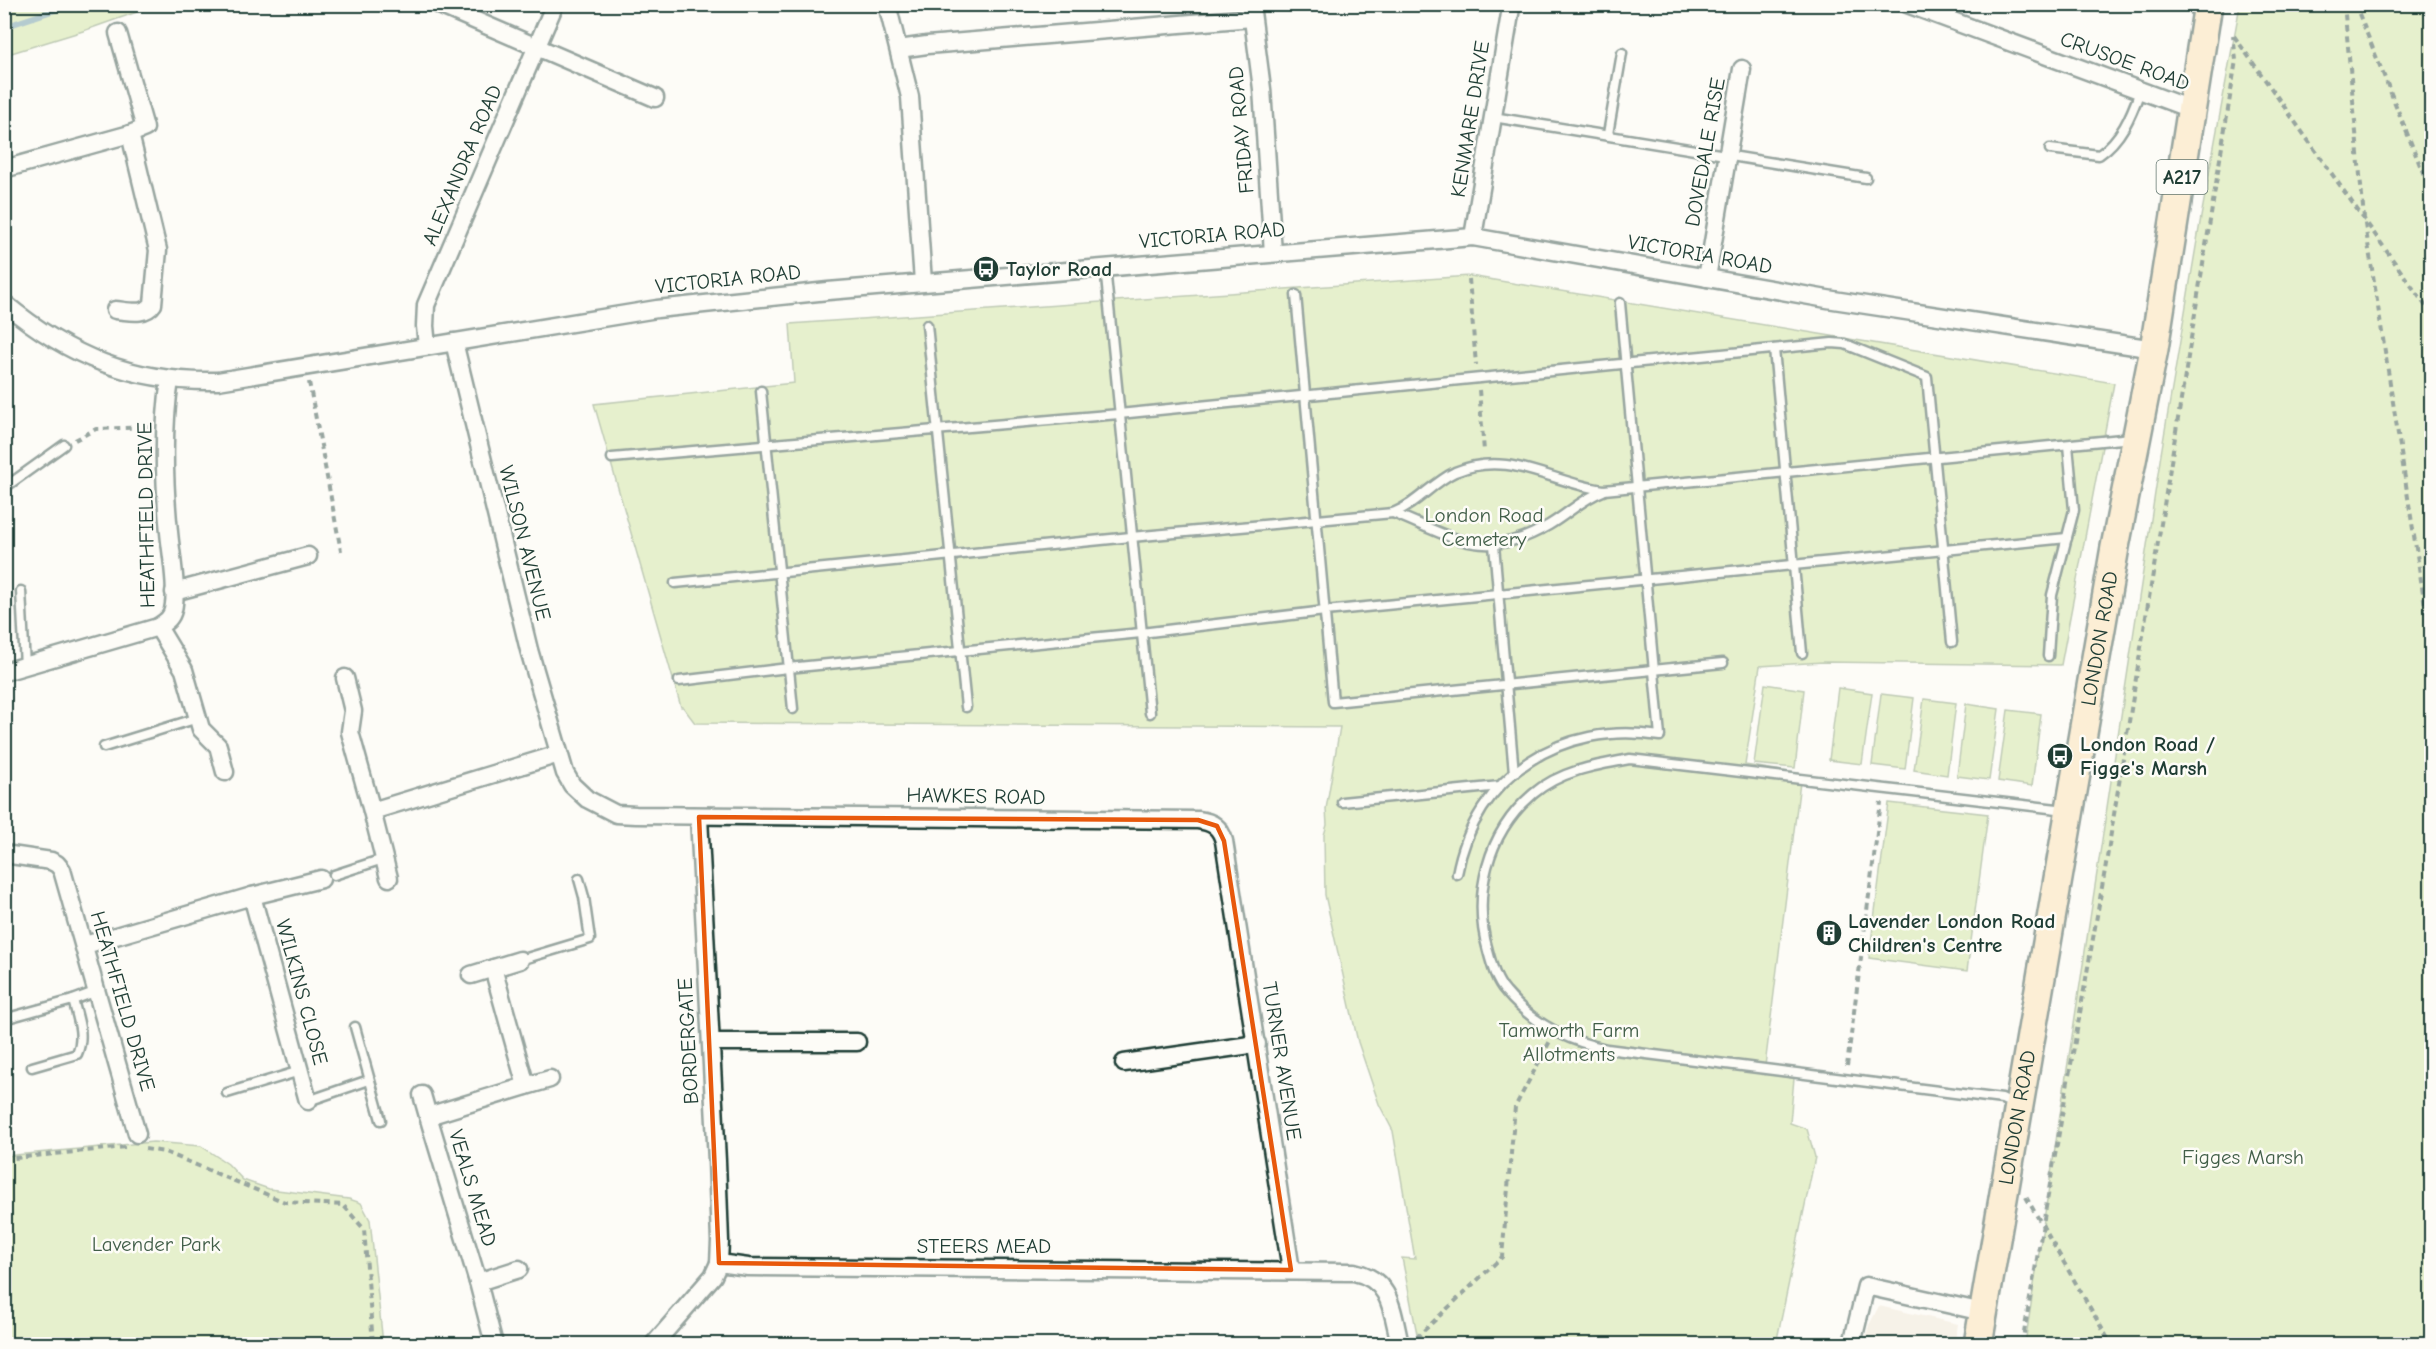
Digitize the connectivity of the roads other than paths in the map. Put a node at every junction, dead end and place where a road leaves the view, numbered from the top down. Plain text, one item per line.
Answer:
1 (437, 4) edge
2 (555, 4) edge
3 (887, 4) edge
4 (1907, 4) edge
5 (2208, 4) edge
6 (1511, 8) dead end
7 (1252, 11) edge
8 (118, 33) dead end
9 (536, 48) junction
10 (899, 49) junction
11 (1622, 53) dead end
12 (1742, 69) dead end
13 (2140, 91) junction
14 (655, 98) dead end
15 (2193, 110) junction
16 (1493, 117) junction
17 (130, 134) junction
18 (1608, 134) junction
19 (2050, 149) dead end
20 (1727, 155) junction
21 (4, 169) edge
22 (1866, 178) dead end
23 (1473, 237) junction
24 (1273, 252) junction
25 (1105, 267) junction
26 (1707, 278) junction
27 (923, 282) junction
28 (1296, 295) dead end
29 (4, 303) edge
30 (1620, 303) dead end
31 (115, 310) dead end
32 (927, 325) dead end
33 (454, 342) junction
34 (427, 346) junction
35 (1774, 349) junction
36 (2154, 349) junction
37 (1625, 364) junction
38 (170, 380) junction
39 (760, 392) dead end
40 (1305, 396) junction
41 (1119, 414) junction
42 (938, 429) junction
43 (2137, 437) junction
44 (2068, 444) junction
45 (64, 445) road end
46 (766, 445) junction
47 (612, 458) dead end
48 (1933, 459) junction
49 (1786, 473) junction
50 (1637, 487) junction
51 (4, 488) edge
52 (1604, 490) junction
53 (1393, 513) junction
54 (1317, 520) junction
55 (1131, 537) junction
56 (2067, 538) junction
57 (1494, 545) junction
58 (1942, 549) junction
59 (951, 555) junction
60 (308, 556) dead end
61 (1794, 564) junction
62 (779, 573) junction
63 (1646, 579) junction
64 (675, 583) dead end
65 (21, 591) dead end
66 (174, 592) junction
67 (1498, 594) junction
68 (1324, 611) junction
69 (158, 627) junction
70 (1141, 633) junction
71 (1952, 642) dead end
72 (961, 652) junction
73 (1802, 653) dead end
74 (2048, 656) dead end
75 (1723, 663) dead end
76 (25, 666) junction
77 (789, 668) junction
78 (1654, 670) junction
79 (4, 672) edge
80 (345, 678) dead end
81 (679, 681) dead end
82 (1506, 686) junction
83 (966, 707) dead end
84 (793, 709) dead end
85 (1150, 713) dead end
86 (198, 718) junction
87 (104, 747) dead end
88 (559, 754) junction
89 (225, 772) dead end
90 (1514, 773) junction
91 (1500, 786) junction
92 (1342, 802) dead end
93 (2069, 810) junction
94 (372, 811) junction
95 (699, 817) junction
96 (4, 854) edge
97 (1227, 858) joint
98 (383, 859) junction
99 (1457, 874) dead end
100 (327, 877) joint
101 (389, 878) dead end
102 (579, 879) dead end
103 (252, 896) junction
104 (85, 945) junction
105 (520, 960) joint
106 (493, 969) junction
107 (471, 975) dead end
108 (97, 990) junction
109 (73, 1000) junction
110 (4, 1019) edge
111 (355, 1027) dead end
112 (711, 1042) junction
113 (857, 1042) dead end
114 (1257, 1044) junction
115 (1124, 1063) dead end
116 (32, 1067) dead end
117 (300, 1071) junction
118 (550, 1079) dead end
119 (369, 1080) junction
120 (526, 1086) junction
121 (227, 1093) dead end
122 (422, 1095) dead end
123 (308, 1101) joint
124 (2017, 1106) junction
125 (428, 1116) junction
126 (381, 1120) dead end
127 (136, 1143) road end
128 (719, 1263) junction
129 (519, 1269) dead end
130 (1291, 1270) junction
131 (478, 1282) junction
132 (1983, 1312) junction
133 (1407, 1342) edge
134 (494, 1344) edge
135 (654, 1344) edge
136 (1852, 1344) edge
137 (1978, 1344) edge

1 - 9 street
2 - 9 street, ALEXANDRA ROAD
3 - 10 street
4 - 13 street, CRUSOE ROAD
5 - 15 main road, LONDON ROAD / A217
6 - 16 street, KENMARE DRIVE
7 - 10 street
7 - 24 street, FRIDAY ROAD
8 - 17 street
9 - 14 street
9 - 34 street, ALEXANDRA ROAD
10 - 27 street
11 - 18 lane
12 - 20 street, DOVEDALE RISE
13 - 15 street, CRUSOE ROAD
13 - 19 lane
15 - 36 main road, LONDON ROAD / A217
16 - 18 lane
16 - 23 street, KENMARE DRIVE
17 - 21 street
17 - 31 street
18 - 20 lane
20 - 22 lane
20 - 26 street, DOVEDALE RISE
23 - 24 street, VICTORIA ROAD
23 - 26 street, VICTORIA ROAD
24 - 25 street, VICTORIA ROAD
25 - 27 street, VICTORIA ROAD
25 - 41 lane
26 - 36 street, VICTORIA ROAD
27 - 33 street, VICTORIA ROAD
28 - 40 lane
29 - 38 street, VICTORIA ROAD
30 - 37 lane
32 - 42 lane
33 - 34 street, VICTORIA ROAD
33 - 88 street, WILSON AVENUE
34 - 38 street, VICTORIA ROAD
35 - 37 lane
35 - 48 lane
35 - 49 lane
36 - 43 main road, LONDON ROAD / A217
37 - 40 lane
37 - 50 lane
38 - 66 street, HEATHFIELD DRIVE
39 - 46 lane
40 - 41 lane
40 - 54 lane
41 - 42 lane
41 - 55 lane
42 - 46 lane
42 - 59 lane
43 - 44 lane
43 - 93 main road, LONDON ROAD / A217
44 - 48 lane
44 - 56 lane
45 - 51 lane
46 - 47 lane
46 - 62 lane
48 - 49 lane
48 - 58 lane
49 - 50 lane
49 - 61 lane
50 - 52 lane
50 - 63 lane
52 - 53 lane
52 - 57 lane
53 - 54 lane
53 - 57 lane
54 - 55 lane
54 - 68 lane
55 - 59 lane
55 - 70 lane
56 - 58 lane
56 - 74 lane
57 - 67 lane
58 - 61 lane
58 - 71 lane
59 - 62 lane
59 - 72 lane
60 - 66 street
61 - 63 lane
61 - 73 lane
62 - 64 lane
62 - 77 lane
63 - 67 lane
63 - 78 lane
65 - 76 lane
66 - 69 street, HEATHFIELD DRIVE
67 - 68 lane
67 - 82 lane
68 - 70 lane
68 - 82 lane
69 - 76 street, HEATHFIELD DRIVE
69 - 86 street
70 - 72 lane
70 - 85 lane
72 - 77 lane
72 - 83 lane
75 - 78 lane
76 - 79 street, HEATHFIELD DRIVE
77 - 81 lane
77 - 84 lane
78 - 82 lane
78 - 90 lane
80 - 94 street
82 - 90 lane
86 - 87 lane
86 - 89 street
88 - 94 street
88 - 95 street, WILSON AVENUE
90 - 91 lane
91 - 92 lane
91 - 99 lane
93 - 124 main road, LONDON ROAD / A217
93 - 124 lane
94 - 98 street
95 - 97 street, HAWKES ROAD
95 - 112 street, BORDERGATE
96 - 104 street, HEATHFIELD DRIVE
97 - 114 street, TURNER AVENUE
98 - 100 lane
98 - 101 street
100 - 103 street, WILKINS CLOSE
102 - 105 lane
103 - 104 street, WILKINS CLOSE
103 - 117 street, WILKINS CLOSE
104 - 108 street, HEATHFIELD DRIVE
105 - 106 street
106 - 107 street
106 - 120 street
108 - 109 lane
108 - 127 street, HEATHFIELD DRIVE
109 - 110 lane
109 - 116 lane
111 - 119 lane
112 - 113 street
112 - 128 street, BORDERGATE
114 - 115 street
114 - 130 street, TURNER AVENUE
117 - 121 lane
117 - 123 street, WILKINS CLOSE
118 - 120 street, VEALS MEAD
119 - 123 lane
119 - 126 lane
120 - 125 street, VEALS MEAD
122 - 125 street
124 - 132 main road, LONDON ROAD / A217
125 - 131 street, VEALS MEAD
128 - 130 street, STEERS MEAD
128 - 135 street
129 - 131 street, VEALS MEAD
130 - 133 street, STEERS MEAD
131 - 134 street, VEALS MEAD
132 - 136 street
132 - 137 main road, LONDON ROAD / A217

